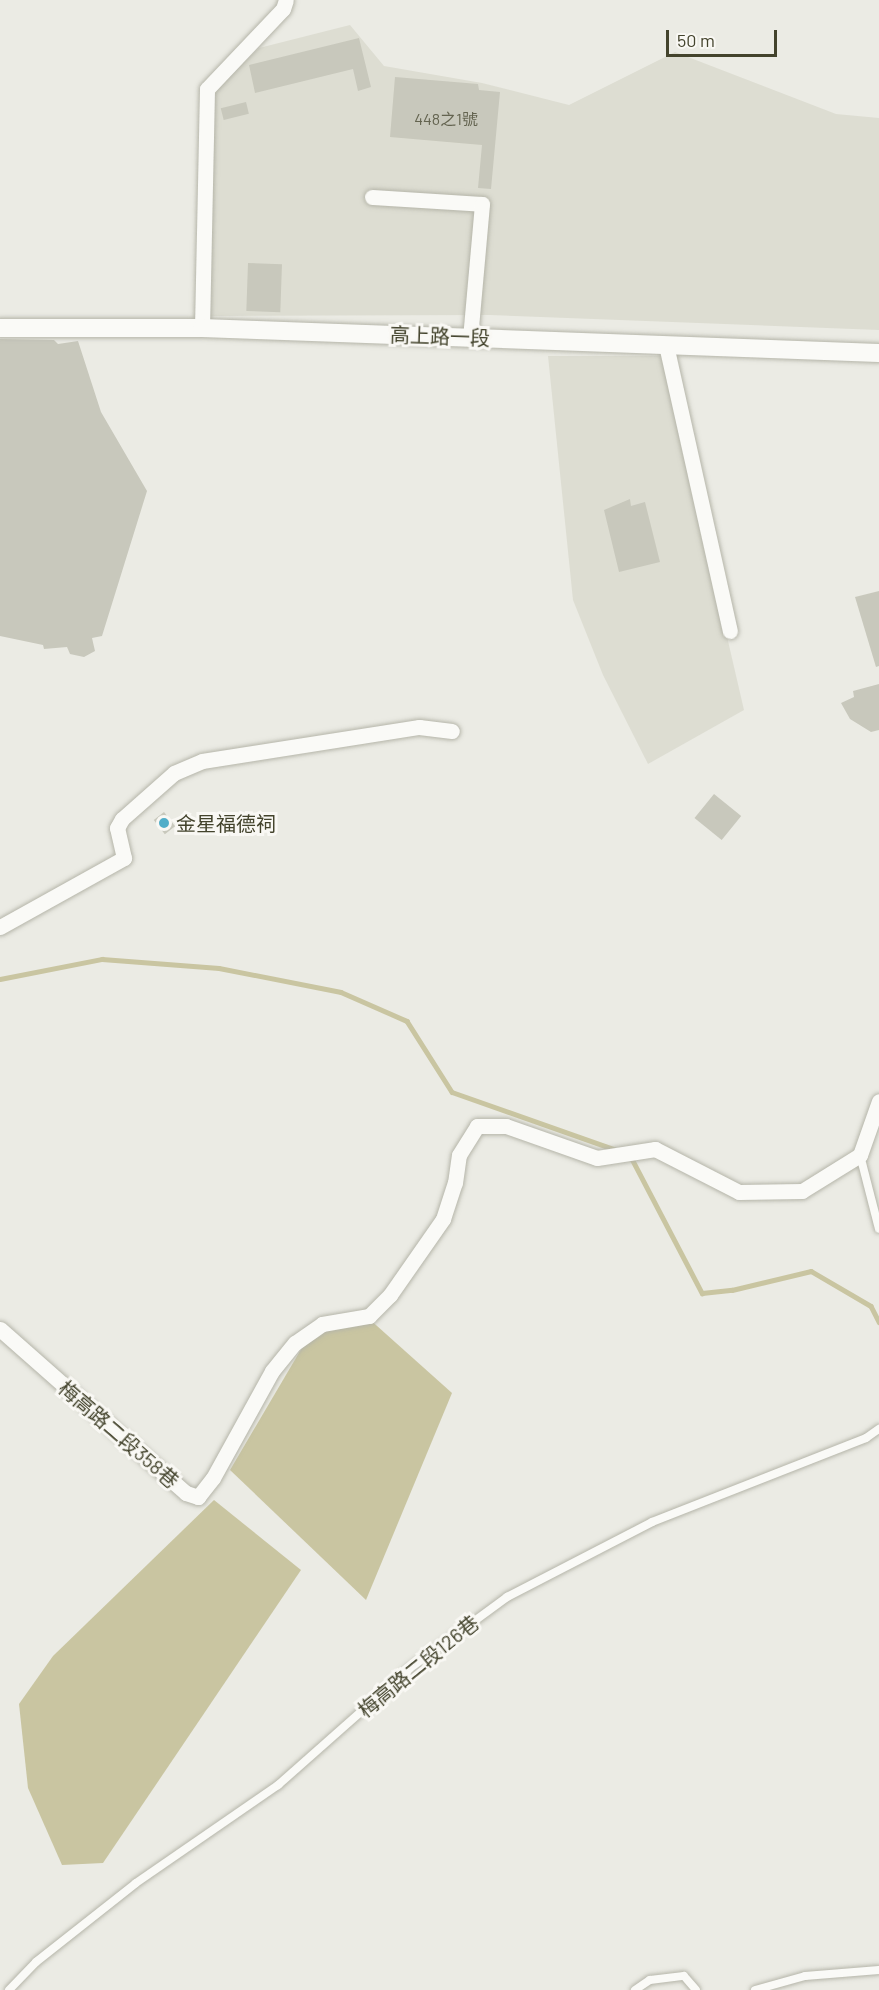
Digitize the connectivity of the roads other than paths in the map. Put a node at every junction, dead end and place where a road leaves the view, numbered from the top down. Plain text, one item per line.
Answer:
1 (286, 0) edge
2 (372, 197) dead end
3 (0, 328) edge
4 (202, 328) junction
5 (470, 338) junction
6 (666, 345) junction
7 (879, 353) edge
8 (730, 631) dead end
9 (452, 731) dead end
10 (0, 927) edge
11 (879, 1101) edge
12 (861, 1155) junction
13 (879, 1229) edge
14 (0, 1329) edge
15 (879, 1429) edge
16 (879, 1970) edge
17 (9, 1990) edge
18 (635, 1990) edge
19 (696, 1990) edge
20 (755, 1990) edge

1 - 4 street
2 - 5 street
3 - 4 street, 高上路一段
4 - 5 street, 高上路一段
5 - 6 street, 高上路一段
6 - 7 street, 高上路一段
6 - 8 street
9 - 10 street
11 - 12 street
12 - 13 lane
12 - 14 street, 梅高路二段358巷
15 - 17 lane, 梅高路二段126巷
16 - 20 lane
18 - 19 lane

